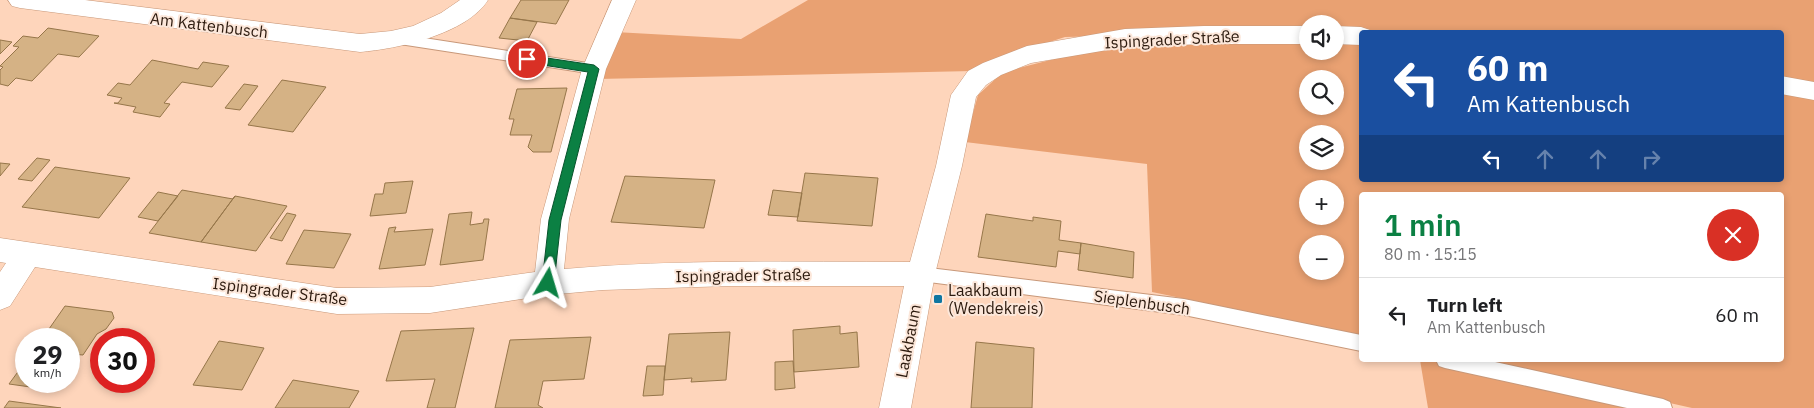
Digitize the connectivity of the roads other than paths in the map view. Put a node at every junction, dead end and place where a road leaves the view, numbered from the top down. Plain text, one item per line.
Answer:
1 (20, 0) edge
2 (476, 0) edge
3 (624, 0) edge
4 (1299, 35) edge
5 (1344, 35) edge
6 (1359, 36) edge
7 (398, 39) junction
8 (594, 69) junction
9 (1784, 86) edge
10 (1814, 91) edge
11 (13, 253) edge
12 (921, 274) junction
13 (548, 283) junction
14 (0, 297) edge
15 (1359, 343) edge
16 (1455, 362) edge
17 (894, 408) edge
18 (1663, 408) edge

1 - 7 street, Am Kattenbusch
2 - 7 street, Am Kattenbusch
3 - 8 street
4 - 12 street, Ispingrader Straße
5 - 6 street
7 - 8 lane, Am Kattenbusch
8 - 13 street
9 - 10 street
11 - 13 street, Ispingrader Straße
11 - 14 street, Ispingrader Straße
12 - 13 street, Ispingrader Straße
12 - 15 lane, Sieplenbusch
12 - 17 street, Laakbaum
16 - 18 lane

